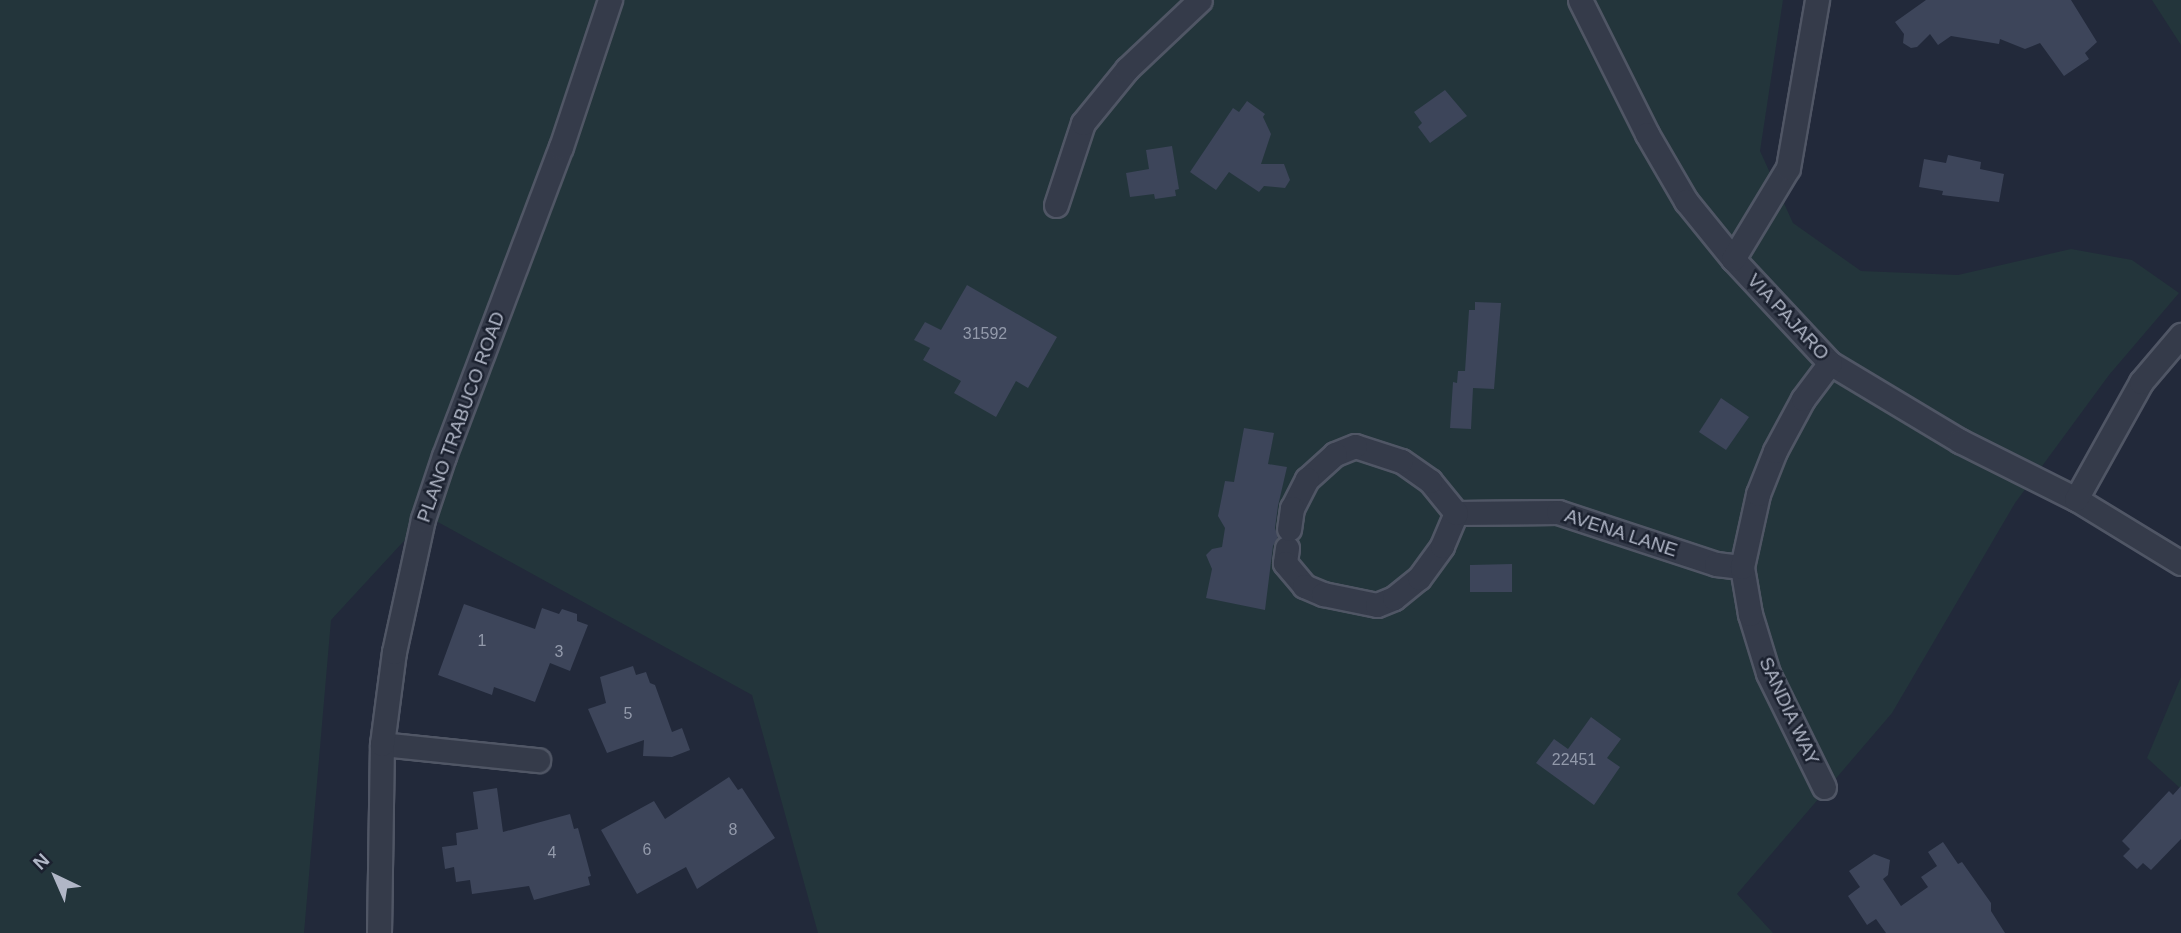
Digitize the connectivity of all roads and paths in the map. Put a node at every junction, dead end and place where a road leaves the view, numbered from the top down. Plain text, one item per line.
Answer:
1 (610, 0) edge
2 (1200, 0) edge
3 (1580, 0) edge
4 (1817, 0) edge
5 (1056, 205) dead end
6 (1733, 259) junction
7 (2181, 335) edge
8 (1830, 363) junction
9 (2076, 499) junction
10 (1456, 513) junction
11 (2181, 563) edge
12 (1742, 567) junction
13 (382, 744) junction
14 (538, 760) dead end
15 (1824, 788) dead end
16 (379, 933) edge

1 - 13 street, PLANO TRABUCO ROAD
2 - 5 street
3 - 6 street, VIA PAJARO
4 - 6 street
6 - 8 street, VIA PAJARO
7 - 9 street
8 - 9 street, VIA PAJARO
8 - 12 street, SANDIA WAY
9 - 11 street, VIA PAJARO
10 - 10 street
10 - 12 street, AVENA LANE
12 - 15 street, SANDIA WAY
13 - 14 street
13 - 16 street, PLANO TRABUCO ROAD

